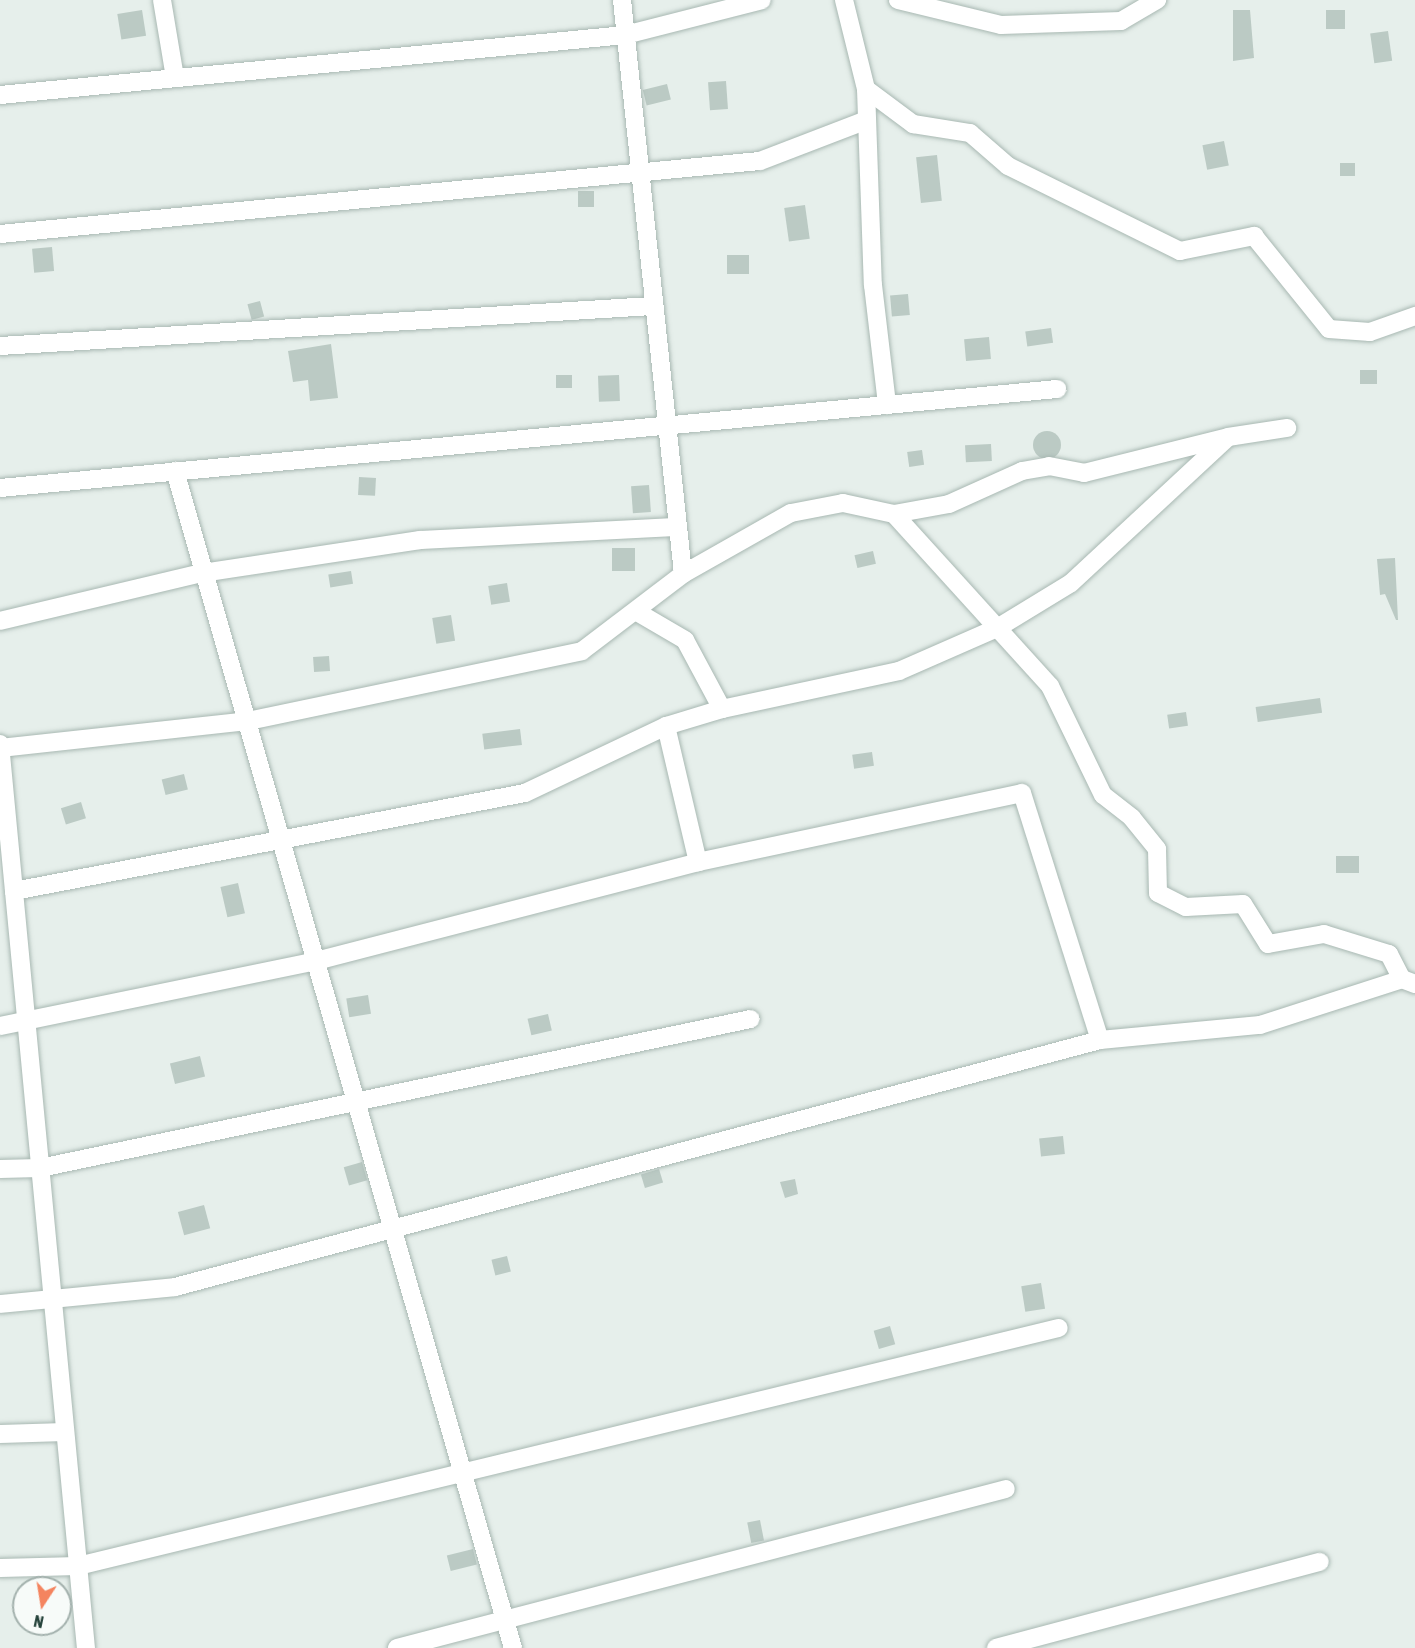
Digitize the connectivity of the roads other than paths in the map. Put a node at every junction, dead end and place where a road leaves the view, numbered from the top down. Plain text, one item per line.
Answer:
1 (162, 0) edge
2 (622, 0) edge
3 (762, 0) edge
4 (844, 0) edge
5 (898, 0) edge
6 (1157, 0) edge
7 (626, 35) junction
8 (175, 78) junction
9 (866, 88) junction
10 (0, 95) edge
11 (864, 120) junction
12 (640, 173) junction
13 (0, 234) edge
14 (653, 306) junction
15 (1415, 316) edge
16 (0, 346) edge
17 (1057, 389) dead end
18 (887, 405) junction
19 (665, 426) junction
20 (1287, 428) dead end
21 (1228, 437) junction
22 (175, 471) junction
23 (0, 488) edge
24 (894, 514) junction
25 (676, 527) junction
26 (202, 573) junction
27 (683, 574) junction
28 (637, 612) junction
29 (0, 621) edge
30 (999, 627) junction
31 (722, 709) junction
32 (248, 721) junction
33 (666, 726) junction
34 (0, 747) edge
35 (280, 839) junction
36 (698, 862) junction
37 (14, 891) junction
38 (315, 961) junction
39 (1408, 982) edge
40 (751, 1019) dead end
41 (27, 1025) junction
42 (0, 1026) edge
43 (1100, 1040) junction
44 (356, 1101) junction
45 (40, 1168) junction
46 (0, 1169) edge
47 (392, 1229) junction
48 (53, 1302) junction
49 (0, 1304) edge
50 (1059, 1328) dead end
51 (65, 1432) junction
52 (0, 1434) edge
53 (463, 1473) junction
54 (1006, 1489) dead end
55 (1320, 1562) dead end
56 (78, 1566) junction
57 (0, 1568) edge
58 (505, 1620) junction
59 (86, 1648) edge
60 (397, 1648) edge
61 (513, 1648) edge
62 (996, 1648) edge

1 - 8 street
2 - 7 street
3 - 7 street
4 - 9 street
5 - 6 street
7 - 8 street
7 - 12 street
8 - 10 street
9 - 11 street
9 - 15 street
11 - 12 street
11 - 18 street
12 - 13 street
12 - 14 street
14 - 16 street
14 - 19 street
17 - 18 street
18 - 19 street
19 - 22 street
19 - 25 street
20 - 21 street
21 - 24 street
21 - 30 street
22 - 23 street
22 - 26 street
24 - 27 street
24 - 30 street
25 - 26 street
25 - 27 street
26 - 29 street
26 - 32 street
27 - 28 street
28 - 31 street
28 - 32 street
30 - 31 street
30 - 39 street
31 - 33 street
32 - 34 street
32 - 35 street
33 - 35 street
33 - 36 street
34 - 37 street
35 - 37 street
35 - 38 street
36 - 38 street
36 - 43 street
37 - 41 street
38 - 41 street
38 - 44 street
39 - 43 street
40 - 44 street
41 - 42 street
41 - 45 street
43 - 47 street
44 - 45 street
44 - 47 street
45 - 46 street
45 - 48 street
47 - 48 street
47 - 53 street
48 - 49 street
48 - 51 street
50 - 53 street
51 - 52 street
51 - 56 street
53 - 56 street
53 - 58 street
54 - 58 street
55 - 62 street
56 - 57 street
56 - 59 street
58 - 60 street
58 - 61 street

